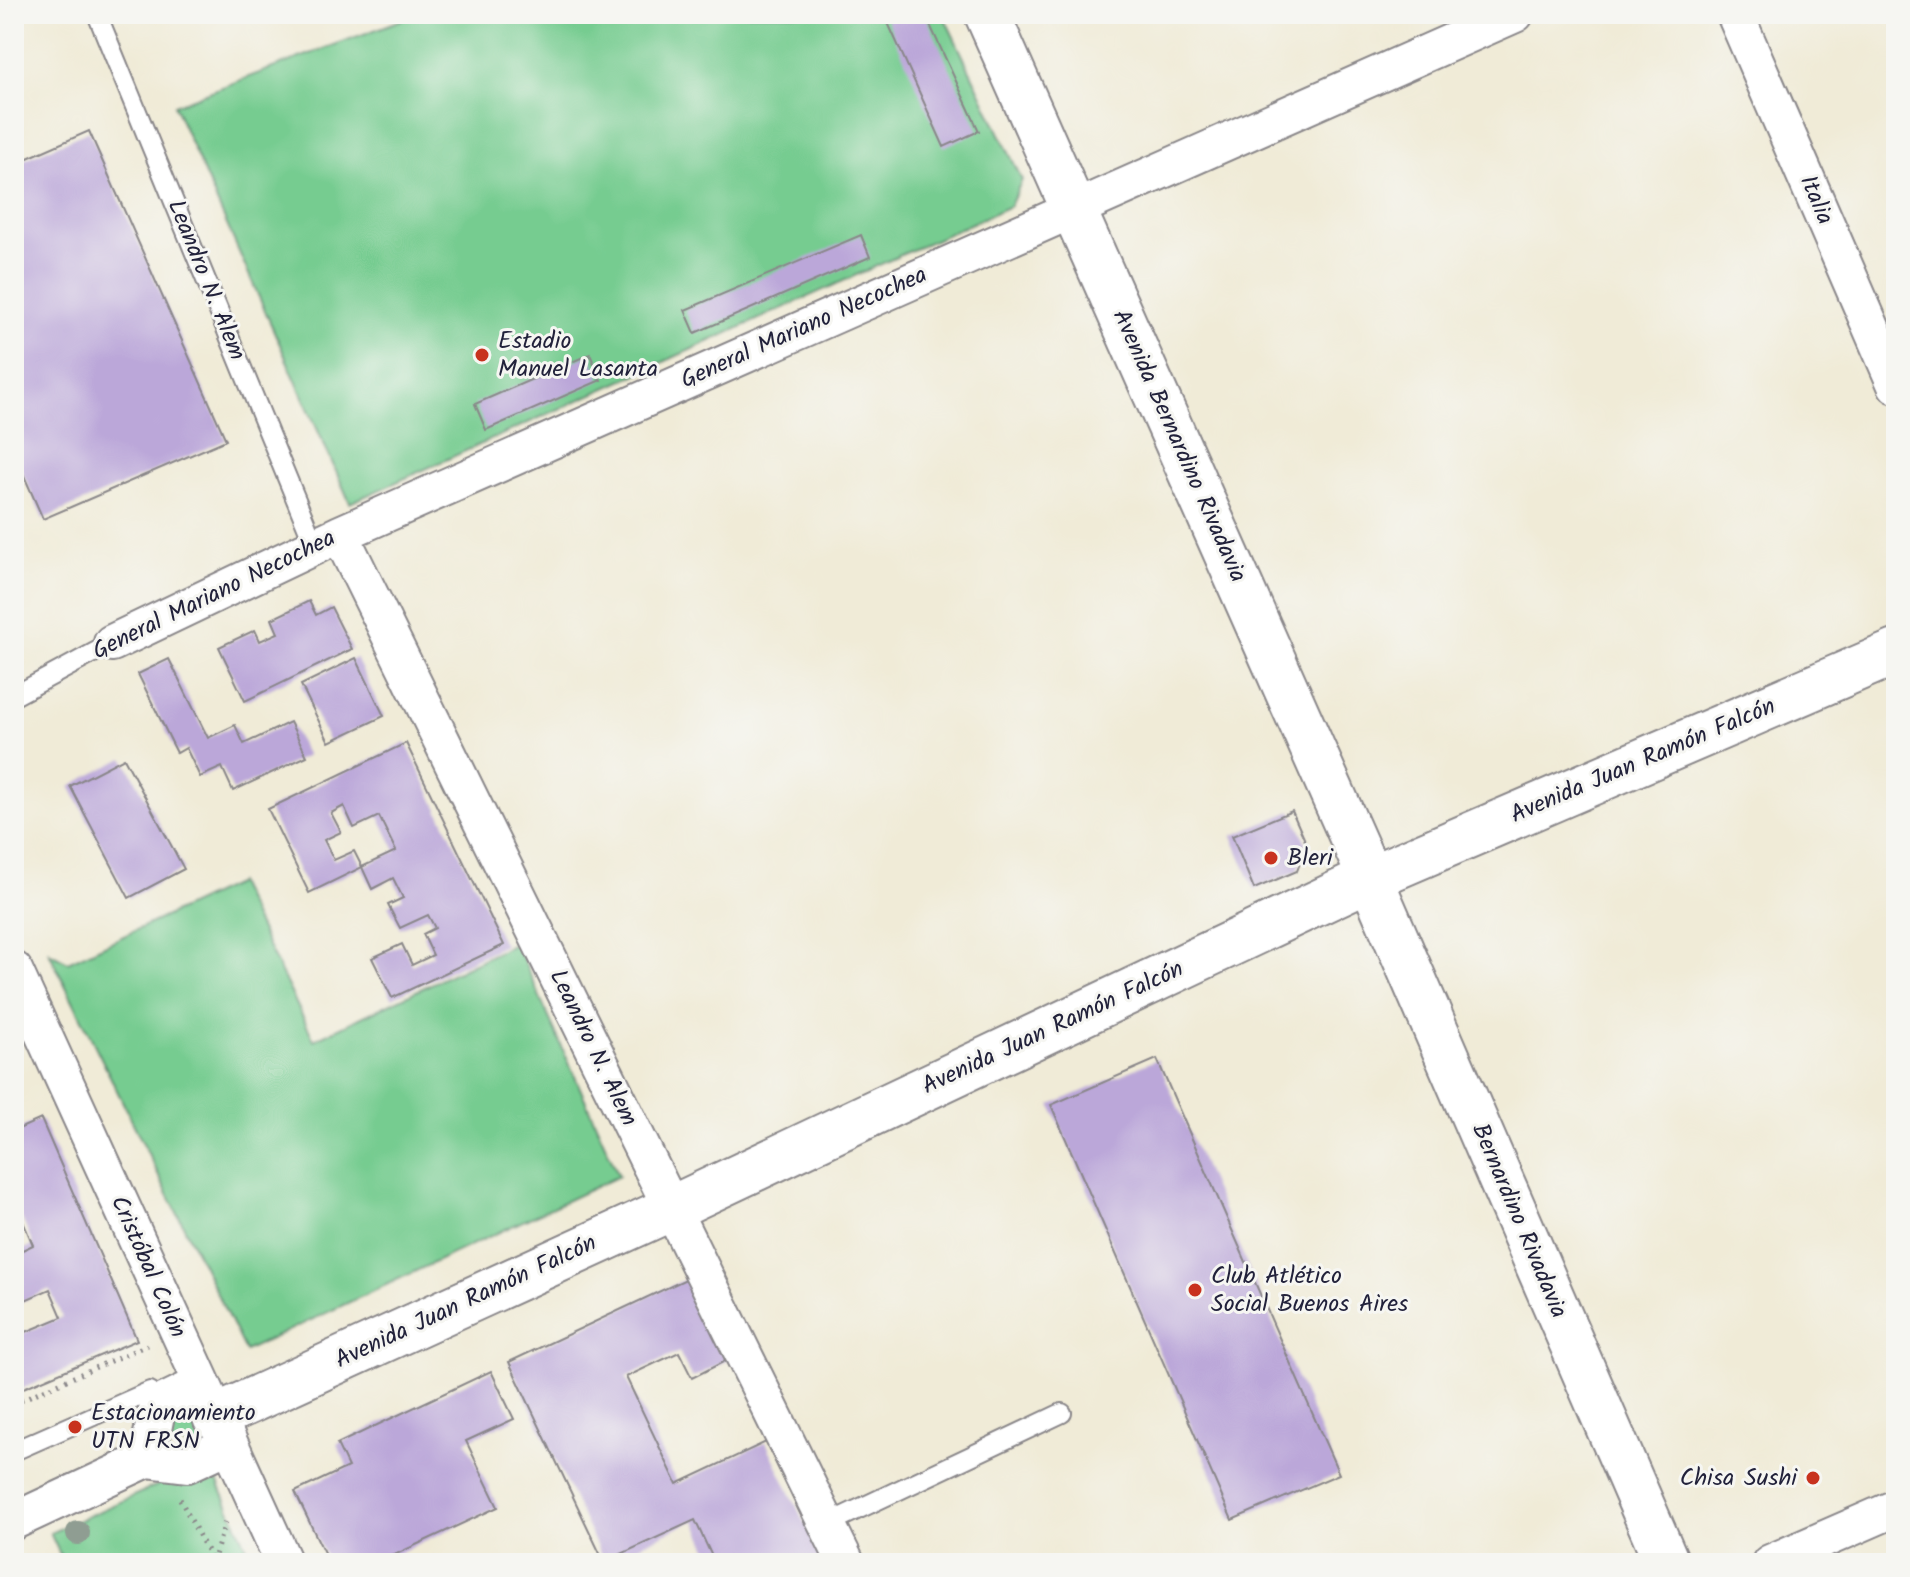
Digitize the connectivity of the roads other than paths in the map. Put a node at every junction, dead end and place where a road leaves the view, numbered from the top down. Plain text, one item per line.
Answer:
1 (97, 14) edge
2 (987, 14) edge
3 (1515, 14) edge
4 (1735, 14) edge
5 (1073, 208) junction
6 (1896, 385) edge
7 (328, 540) junction
8 (112, 643) joint
9 (1896, 652) edge
10 (16, 689) edge
11 (1370, 878) junction
12 (14, 970) edge
13 (672, 1208) junction
14 (158, 1405) junction
15 (1062, 1413) dead end
16 (215, 1415) junction
17 (14, 1451) edge
18 (154, 1460) junction
19 (1896, 1508) edge
20 (14, 1521) edge
21 (827, 1524) junction
22 (284, 1563) edge
23 (846, 1563) edge
24 (1667, 1563) edge
25 (1770, 1563) edge

1 - 7 lane, Leandro N. Alem
2 - 5 main road, Avenida Bernardino Rivadavia
3 - 5 street, General Mariano Necochea
4 - 6 street, Italia
5 - 7 street, General Mariano Necochea
5 - 11 main road, Avenida Bernardino Rivadavia
7 - 8 street, General Mariano Necochea
7 - 13 street, Leandro N. Alem
8 - 10 lane, General Mariano Necochea
9 - 11 main road, Avenida Juan Ramón Falcón
11 - 13 main road, Avenida Juan Ramón Falcón
11 - 24 main road, Bernardino Rivadavia
12 - 16 street, Cristóbal Colón
13 - 16 main road, Avenida Juan Ramón Falcón
13 - 21 street, Leandro N. Alem
14 - 16 street
14 - 17 lane
14 - 18 street
15 - 21 lane
16 - 18 street
16 - 22 street, Cristóbal Colón
18 - 20 street
19 - 25 street
21 - 23 street, Leandro N. Alem

